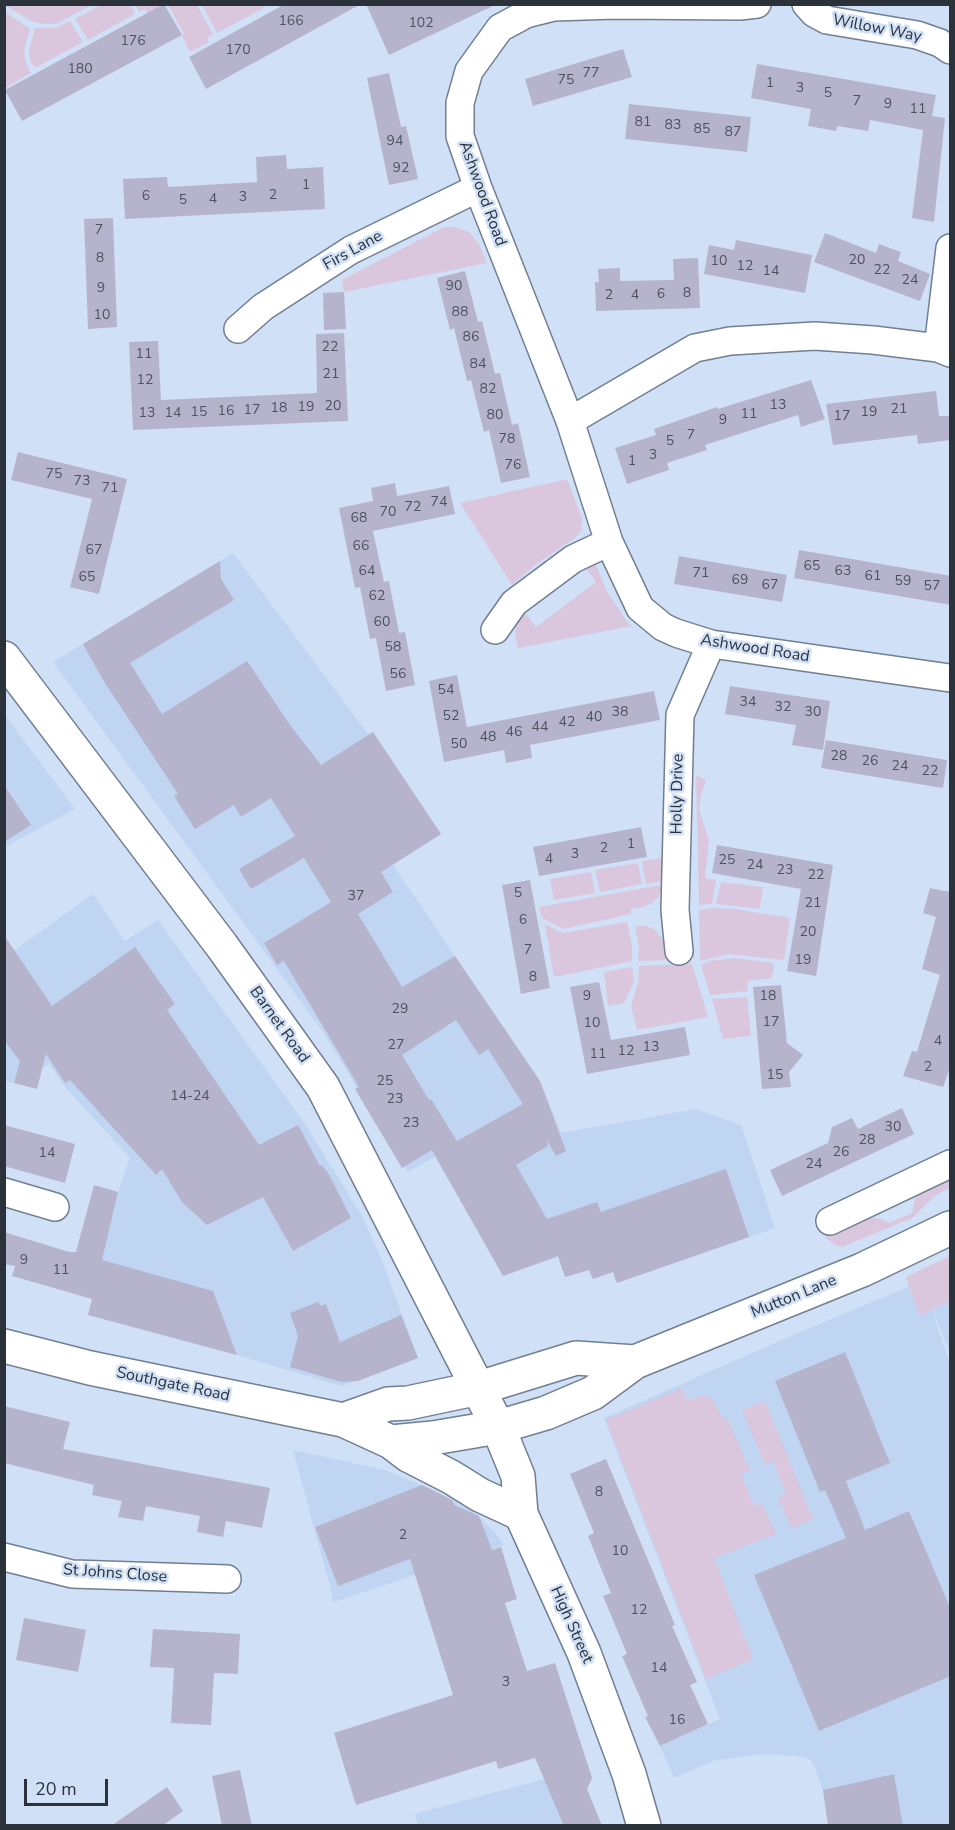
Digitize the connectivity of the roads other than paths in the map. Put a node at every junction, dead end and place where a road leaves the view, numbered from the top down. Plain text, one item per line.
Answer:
1 (757, 4) edge
2 (806, 4) edge
3 (951, 50) edge
4 (478, 188) junction
5 (951, 248) edge
6 (238, 329) dead end
7 (944, 351) edge
8 (570, 421) junction
9 (609, 542) junction
10 (495, 630) dead end
11 (711, 644) junction
12 (4, 658) edge
13 (951, 678) edge
14 (680, 951) dead end
15 (951, 1164) edge
16 (4, 1192) edge
17 (55, 1207) dead end
18 (830, 1221) dead end
19 (951, 1228) edge
20 (4, 1346) edge
21 (635, 1362) junction
22 (479, 1388) junction
23 (343, 1420) junction
24 (498, 1427) junction
25 (391, 1442) junction
26 (521, 1514) junction
27 (4, 1557) edge
28 (227, 1580) dead end
29 (644, 1826) edge

1 - 4 street, Ashwood Road
2 - 3 street, Willow Way
4 - 6 street, Firs Lane
4 - 8 street, Ashwood Road
5 - 7 street
7 - 8 street
8 - 9 street, Ashwood Road
9 - 10 street
9 - 11 street, Ashwood Road
11 - 13 street, Ashwood Road
11 - 14 street, Holly Drive
12 - 22 main road, Barnet Road
15 - 18 street
16 - 17 street
19 - 21 main road, Mutton Lane
20 - 23 main road, Southgate Road
21 - 22 main road, Mutton Lane
21 - 24 main road, Mutton Lane
22 - 23 main road
22 - 24 main road, Barnet Road
23 - 25 main road, Southgate Road
24 - 25 main road
24 - 26 main road, High Street
25 - 26 main road, Southgate Road
26 - 29 main road, High Street
27 - 28 street, St Johns Close

